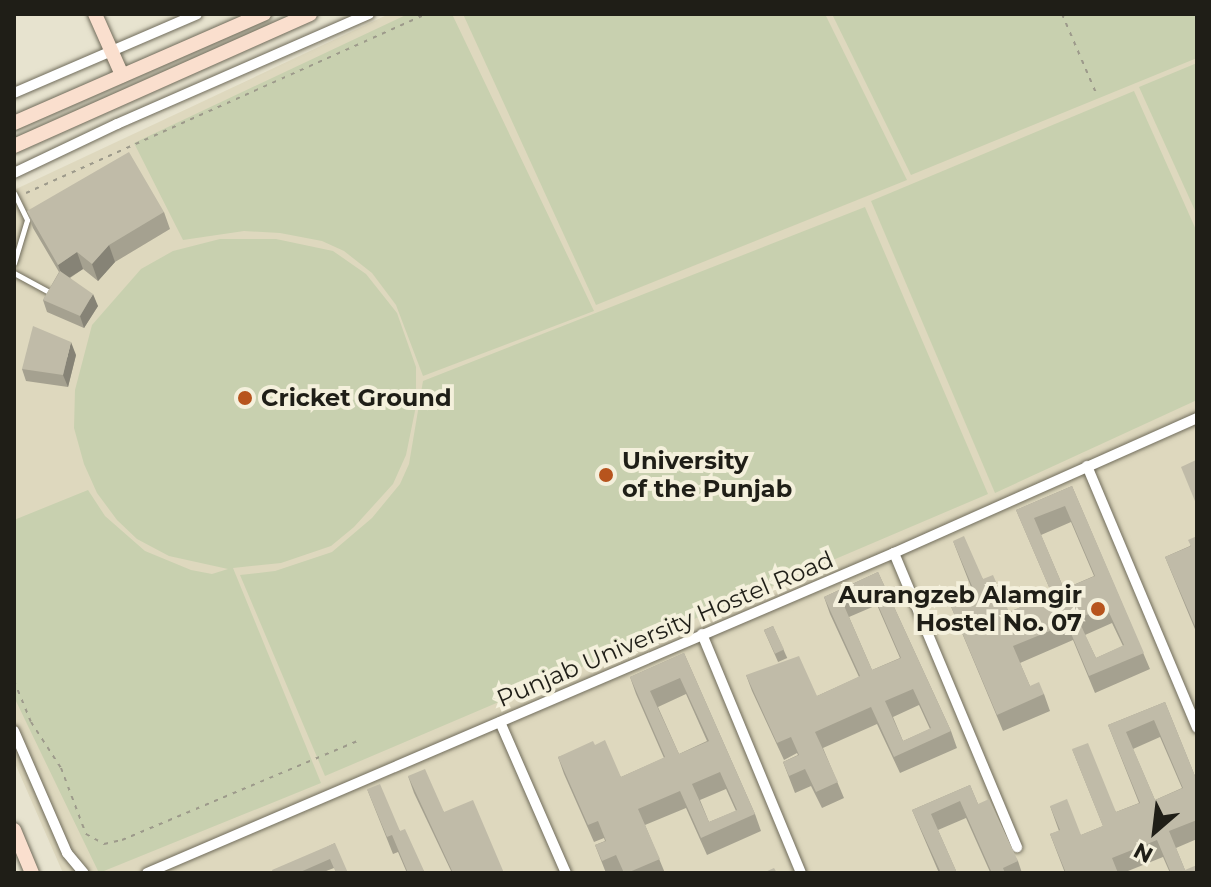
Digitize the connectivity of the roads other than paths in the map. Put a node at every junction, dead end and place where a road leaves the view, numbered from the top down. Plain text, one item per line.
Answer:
1 (95, 14) edge
2 (197, 14) edge
3 (264, 14) edge
4 (310, 14) edge
5 (369, 14) edge
6 (112, 51) junction
7 (122, 75) junction
8 (14, 93) edge
9 (14, 123) edge
10 (14, 146) edge
11 (14, 173) edge
12 (16, 195) edge
13 (14, 263) edge
14 (14, 273) edge
15 (51, 293) edge
16 (1197, 418) edge
17 (1087, 466) junction
18 (894, 553) junction
19 (702, 634) junction
20 (500, 722) junction
21 (1197, 728) edge
22 (14, 731) edge
23 (14, 830) edge
24 (1017, 847) dead end
25 (32, 873) edge
26 (84, 873) edge
27 (147, 873) edge
28 (566, 873) edge
29 (801, 873) edge

1 - 6 main road
2 - 6 street
3 - 7 main road
4 - 10 main road
5 - 11 street
6 - 7 main road
6 - 8 street
7 - 9 main road
12 - 13 lane
14 - 15 lane
16 - 17 street, Punjab University Hostel Road
17 - 18 street, Punjab University Hostel Road
17 - 21 street
18 - 19 street, Punjab University Hostel Road
18 - 24 street
19 - 20 street, Punjab University Hostel Road
19 - 29 street
20 - 27 street, Punjab University Hostel Road
20 - 28 street
22 - 26 street
23 - 25 main road

